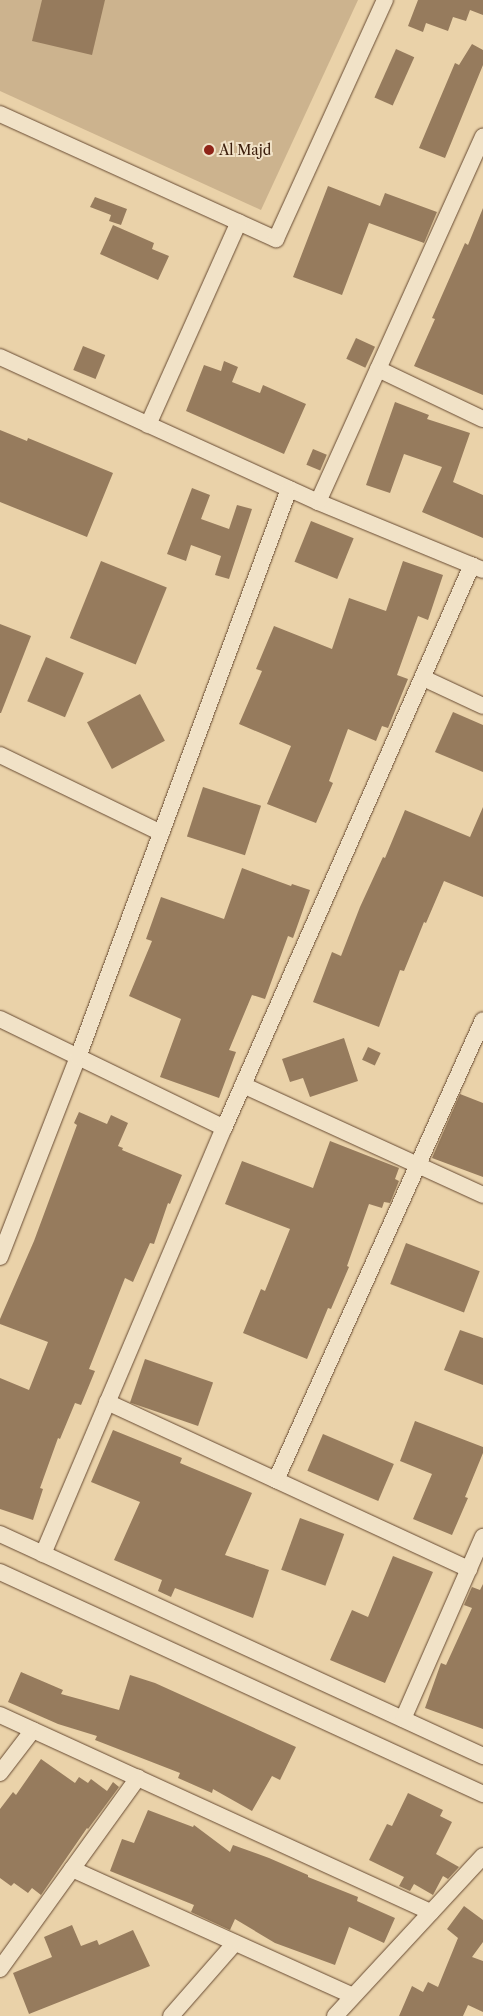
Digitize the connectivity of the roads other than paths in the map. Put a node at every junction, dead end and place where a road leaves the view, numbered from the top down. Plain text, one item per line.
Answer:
1 (385, 0) edge
2 (0, 114) edge
3 (483, 136) edge
4 (239, 222) junction
5 (0, 357) edge
6 (378, 369) junction
7 (483, 419) edge
8 (148, 425) junction
9 (289, 489) junction
10 (318, 502) junction
11 (478, 568) edge
12 (423, 678) junction
13 (483, 706) edge
14 (0, 755) edge
15 (161, 833) junction
16 (0, 1019) edge
17 (483, 1020) edge
18 (78, 1057) junction
19 (243, 1085) junction
20 (224, 1128) junction
21 (419, 1166) junction
22 (483, 1195) edge
23 (0, 1257) edge
24 (107, 1402) junction
25 (276, 1480) junction
26 (0, 1534) edge
27 (483, 1537) edge
28 (43, 1554) junction
29 (469, 1569) junction
30 (0, 1572) edge
31 (0, 1715) edge
32 (403, 1719) junction
33 (33, 1730) junction
34 (483, 1756) edge
35 (0, 1773) edge
36 (138, 1778) junction
37 (483, 1794) edge
38 (483, 1856) edge
39 (72, 1869) junction
40 (431, 1912) junction
41 (235, 1943) junction
42 (0, 1969) edge
43 (354, 1996) junction
44 (171, 2016) edge
45 (334, 2016) edge

1 - 4 street
2 - 4 street
3 - 6 street
4 - 8 street
5 - 8 street
6 - 7 street
6 - 10 street
8 - 9 street
9 - 10 street
9 - 15 street
10 - 11 street
11 - 12 street
12 - 13 street
12 - 19 street
14 - 15 street
15 - 18 street
16 - 18 street
17 - 21 street
18 - 20 street
18 - 23 street
19 - 20 street
19 - 21 street
20 - 24 street
21 - 22 street
21 - 25 street
24 - 25 street
24 - 28 street
25 - 29 street
26 - 28 street
27 - 29 street
28 - 32 street
29 - 32 street
30 - 37 street
31 - 33 street
32 - 34 street
33 - 35 street
33 - 36 street
36 - 39 street
36 - 40 street
38 - 40 street
39 - 41 street
39 - 42 street
40 - 43 street
41 - 43 street
41 - 44 street
43 - 45 street

